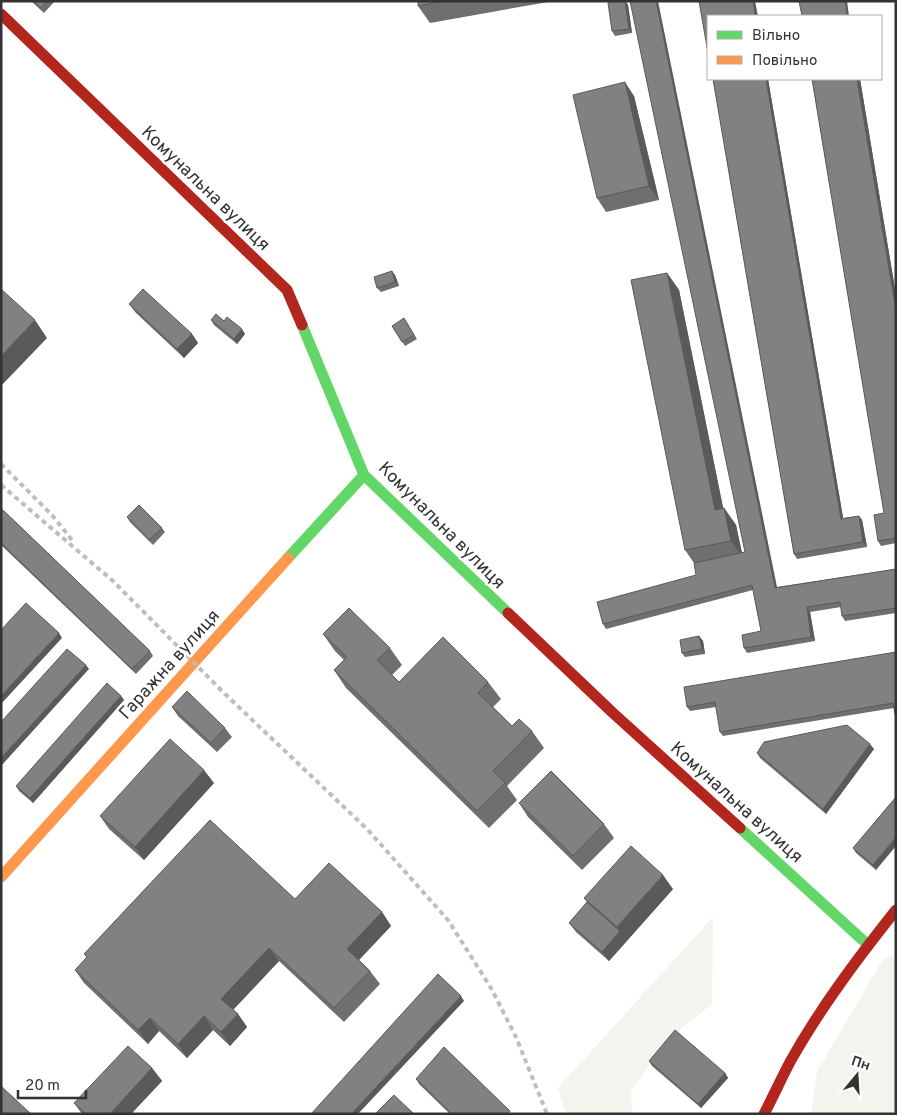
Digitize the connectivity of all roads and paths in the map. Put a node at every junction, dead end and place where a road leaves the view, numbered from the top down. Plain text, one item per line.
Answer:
1 (1, 14) edge
2 (364, 475) junction
3 (1, 877) edge
4 (896, 910) edge
5 (868, 945) junction
6 (764, 1114) edge

1 - 2 street, Комунальна вулиця
2 - 3 street, Гаражна вулиця
2 - 5 street, Комунальна вулиця
4 - 5 street
5 - 6 street

